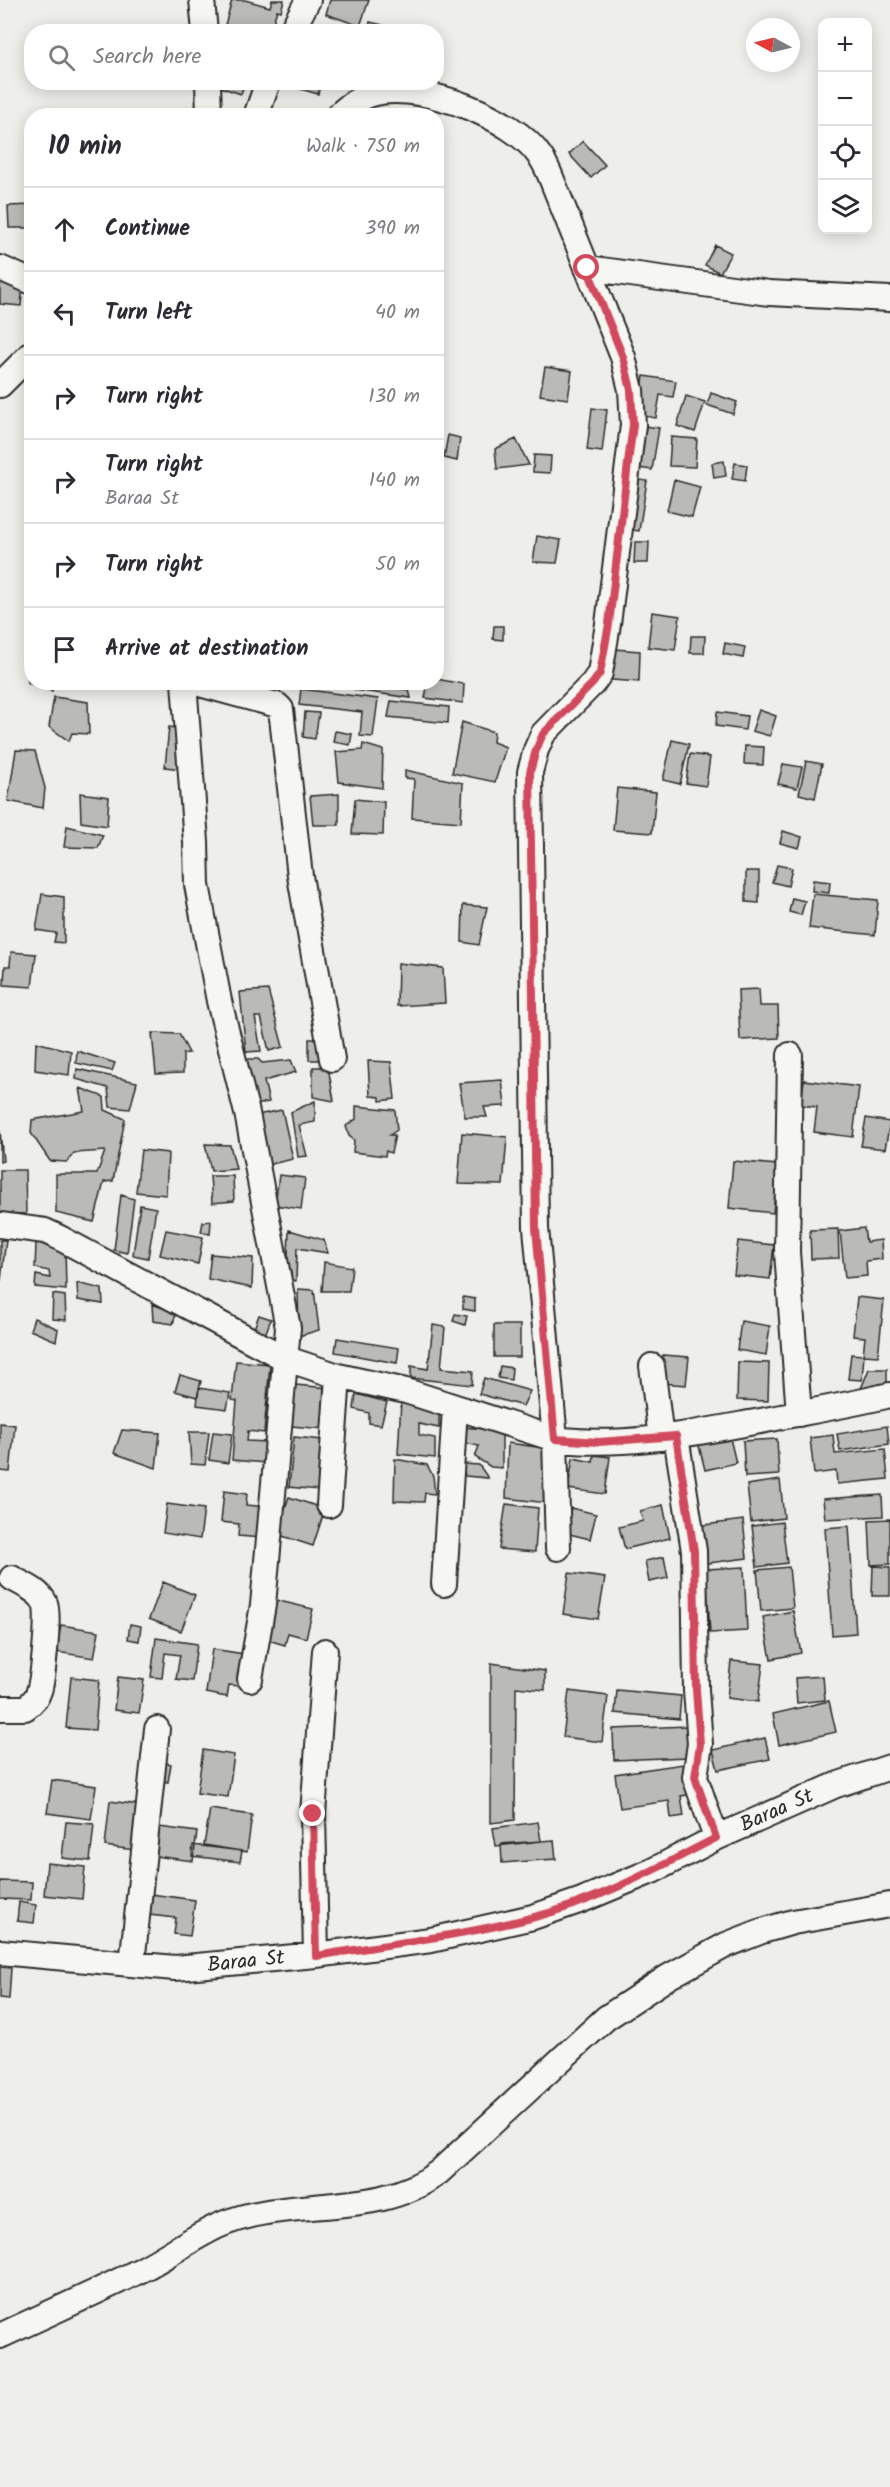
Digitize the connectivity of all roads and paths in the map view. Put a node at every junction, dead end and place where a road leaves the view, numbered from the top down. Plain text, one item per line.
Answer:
1 (202, 0) edge
2 (308, 0) edge
3 (204, 24) edge
4 (295, 24) edge
5 (208, 90) edge
6 (265, 90) edge
7 (209, 108) edge
8 (259, 108) edge
9 (349, 108) edge
10 (0, 268) edge
11 (587, 268) junction
12 (24, 278) edge
13 (890, 299) edge
14 (24, 361) edge
15 (0, 385) edge
16 (185, 690) edge
17 (222, 690) edge
18 (790, 1055) dead end
19 (332, 1059) dead end
20 (0, 1225) edge
21 (284, 1358) junction
22 (652, 1366) dead end
23 (338, 1376) junction
24 (890, 1395) edge
25 (455, 1408) junction
26 (799, 1414) junction
27 (669, 1437) junction
28 (555, 1439) junction
29 (328, 1505) dead end
30 (558, 1548) dead end
31 (12, 1578) dead end
32 (444, 1584) dead end
33 (326, 1651) dead end
34 (250, 1679) dead end
35 (0, 1708) edge
36 (157, 1729) dead end
37 (890, 1767) edge
38 (716, 1838) junction
39 (890, 1905) edge
40 (0, 1952) edge
41 (316, 1956) junction
42 (132, 1964) junction
43 (0, 2336) edge

1 - 3 street
2 - 4 street
5 - 7 street
6 - 8 street
9 - 11 street
10 - 12 street
11 - 13 street
11 - 28 street
14 - 15 street
16 - 21 street
17 - 19 street
18 - 26 street
20 - 21 street
21 - 23 street
21 - 34 street
22 - 27 street
23 - 25 street
23 - 29 street
24 - 26 street
25 - 28 street
25 - 32 street
26 - 27 street
27 - 28 street
27 - 38 street
28 - 30 street
31 - 35 street
33 - 41 street
36 - 42 street
37 - 38 street, Baraa St
38 - 41 street, Baraa St
39 - 43 street
40 - 42 street, Baraa St
41 - 42 street, Baraa St

